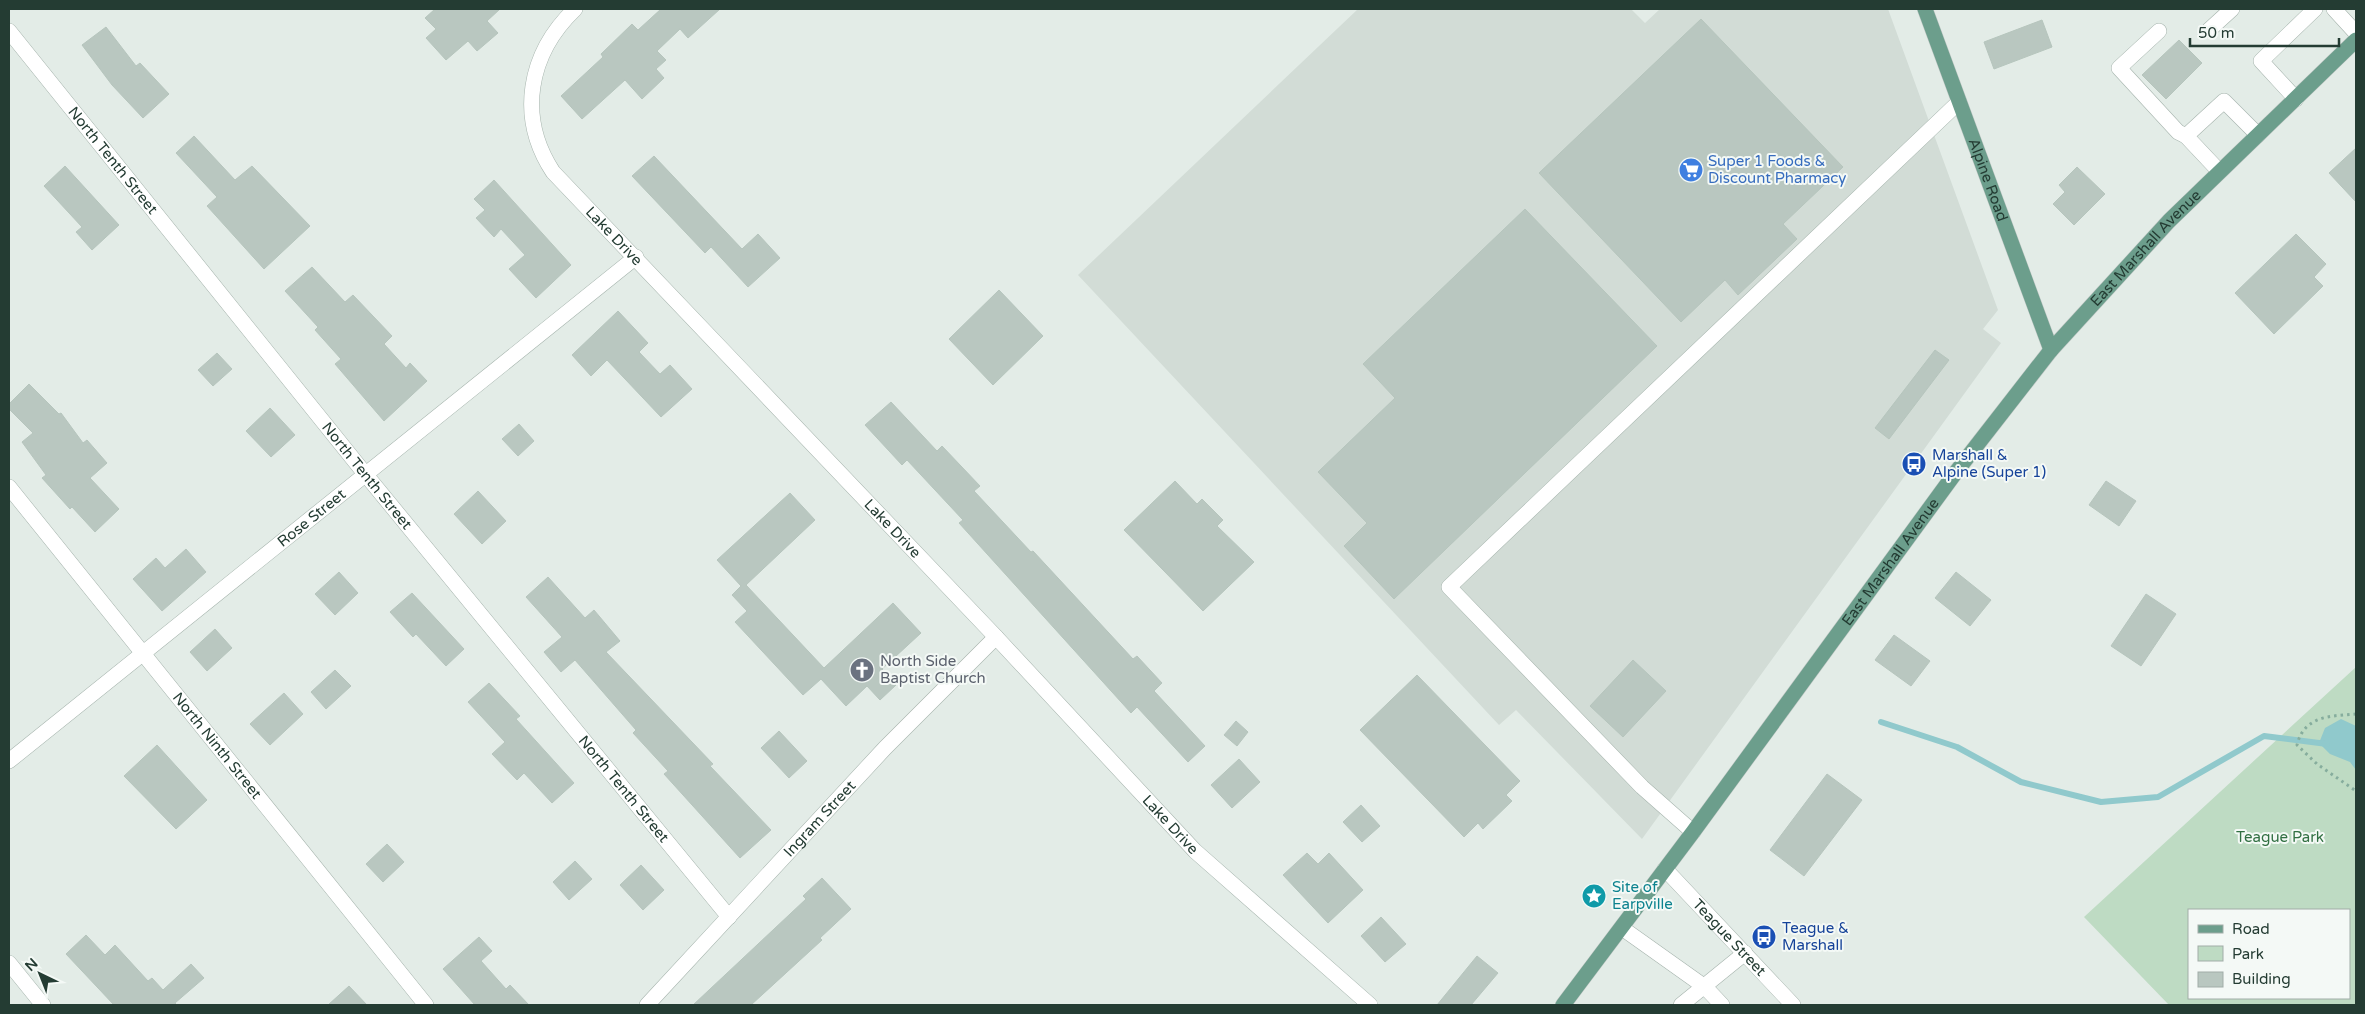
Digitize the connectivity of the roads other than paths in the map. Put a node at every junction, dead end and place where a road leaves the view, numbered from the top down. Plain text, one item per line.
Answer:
1 (574, 9) edge
2 (1925, 9) edge
3 (2232, 9) edge
4 (2316, 9) edge
5 (2334, 9) edge
6 (2209, 30) dead end
7 (9, 31) edge
8 (2159, 31) dead end
9 (2356, 32) edge
10 (2356, 40) edge
11 (2296, 99) junction
12 (1960, 102) junction
13 (2258, 135) junction
14 (2186, 136) junction
15 (2219, 171) junction
16 (636, 257) junction
17 (2051, 350) junction
18 (366, 475) junction
19 (9, 487) edge
20 (996, 637) junction
21 (142, 654) junction
22 (9, 761) edge
23 (1693, 832) junction
24 (1665, 869) junction
25 (729, 917) junction
26 (1622, 928) junction
27 (1745, 953) junction
28 (9, 963) edge
29 (1705, 987) junction
30 (43, 1005) edge
31 (426, 1005) edge
32 (647, 1005) edge
33 (1370, 1005) edge
34 (1563, 1005) edge
35 (1681, 1005) edge
36 (1722, 1005) edge
37 (1793, 1005) edge

1 - 16 street, Lake Drive
2 - 12 main road, Alpine Road
3 - 6 street
4 - 11 street
5 - 9 street
7 - 18 street, North Tenth Street
8 - 14 street
10 - 11 main road, East Marshall Avenue
11 - 13 main road, East Marshall Avenue
12 - 17 main road, Alpine Road
12 - 23 street
13 - 14 street
13 - 15 main road, East Marshall Avenue
14 - 15 street
15 - 17 main road, East Marshall Avenue
16 - 18 street, Rose Street
16 - 20 street, Lake Drive
17 - 23 main road, East Marshall Avenue
18 - 21 street, Rose Street
18 - 25 street, North Tenth Street
19 - 21 street, North Ninth Street
20 - 25 street, Ingram Street
20 - 33 street, Lake Drive
21 - 22 street, Rose Street
21 - 31 street, North Ninth Street
23 - 24 main road, East Marshall Avenue
24 - 26 main road, East Marshall Avenue
24 - 27 street, Teague Street
25 - 32 street, Ingram Street
26 - 29 street
26 - 34 main road, East Marshall Avenue
27 - 29 street
27 - 37 street, Teague Street
28 - 30 street
29 - 35 street
29 - 36 street

